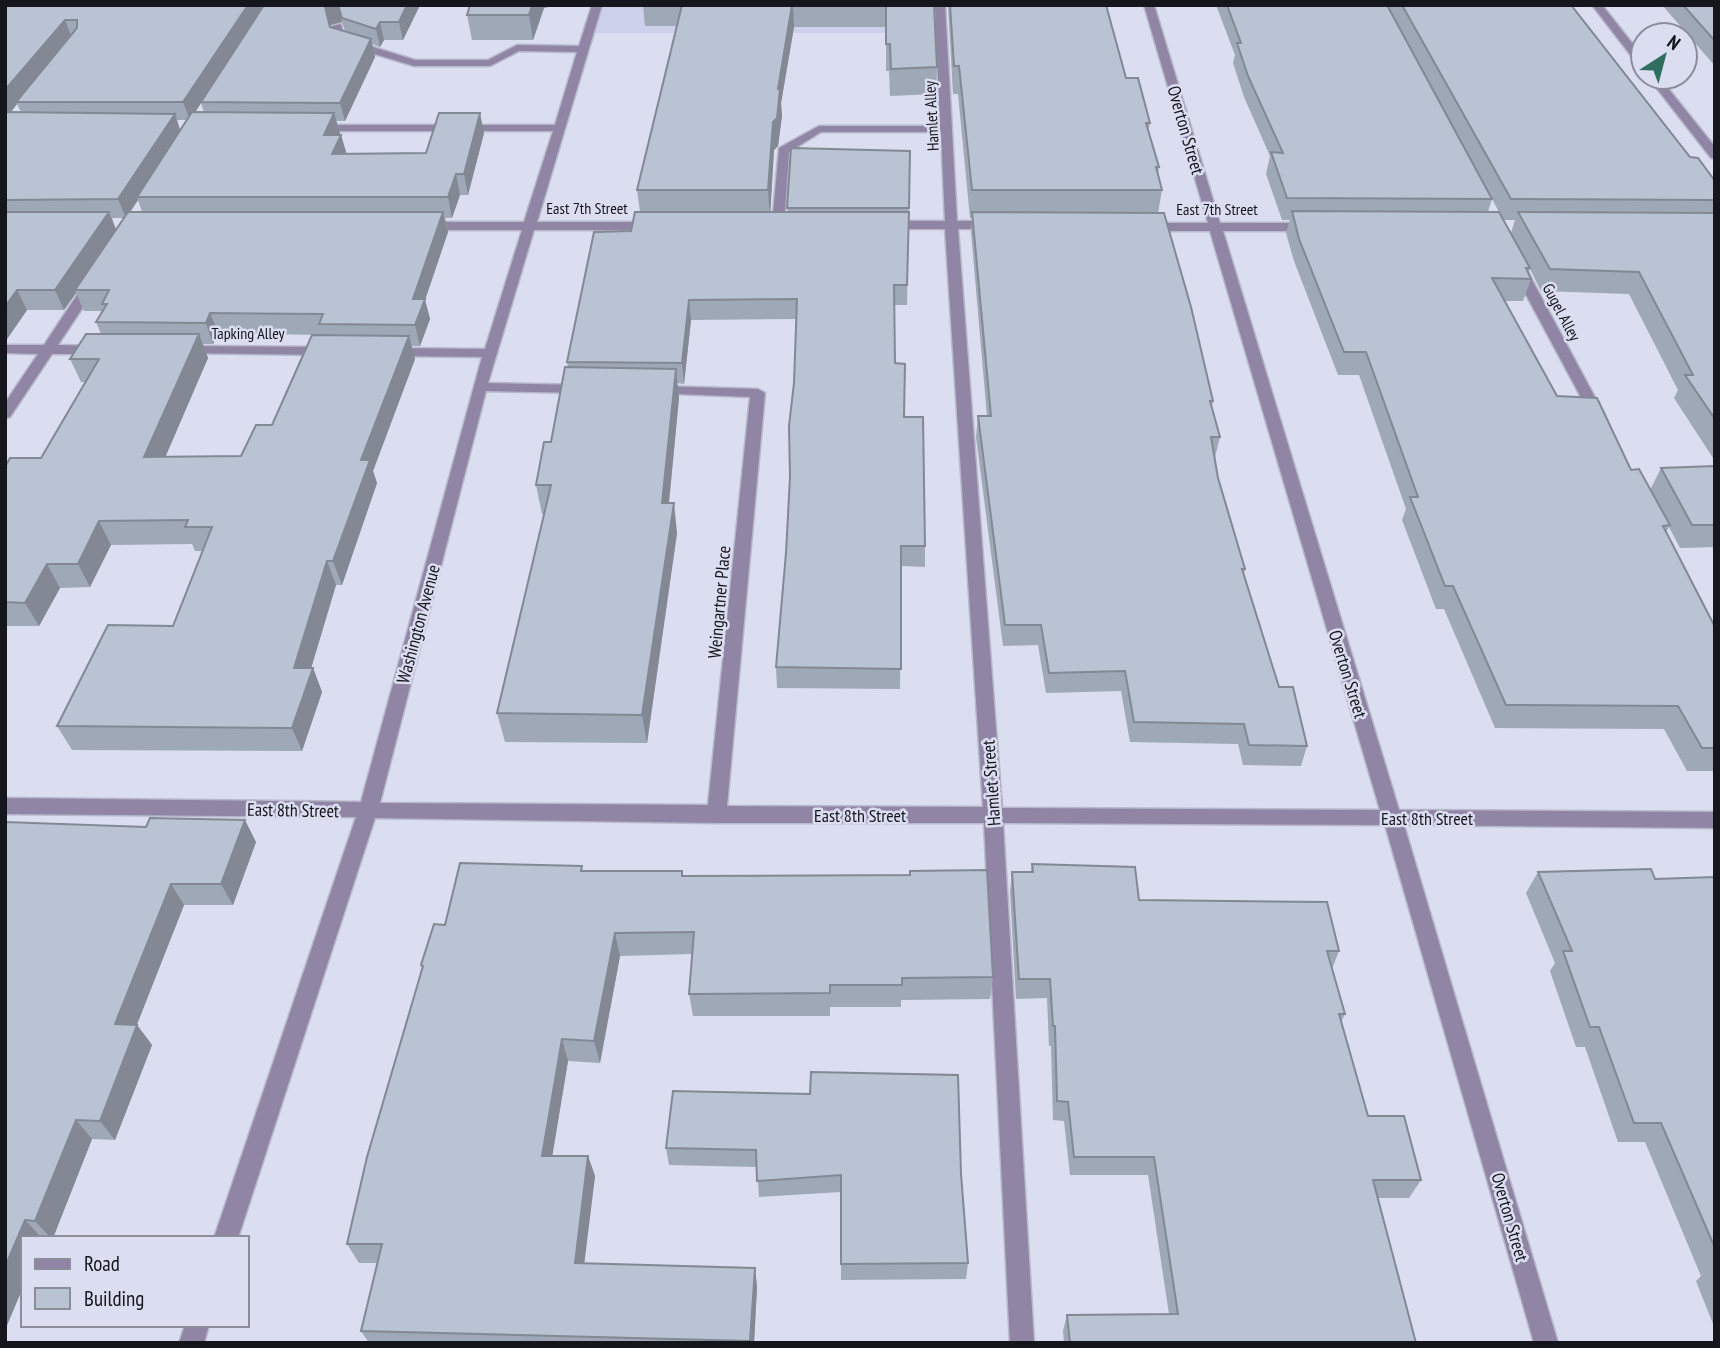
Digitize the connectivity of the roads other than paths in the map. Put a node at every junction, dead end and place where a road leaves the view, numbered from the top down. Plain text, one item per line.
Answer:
1 (597, 5) edge
2 (940, 5) edge
3 (1149, 5) edge
4 (1597, 5) edge
5 (337, 26) edge
6 (1629, 46) edge
7 (583, 49) junction
8 (1664, 91) edge
9 (301, 128) edge
10 (559, 128) junction
11 (947, 128) junction
12 (1715, 155) edge
13 (778, 225) edge
14 (871, 225) edge
15 (951, 225) junction
16 (1004, 225) edge
17 (404, 226) edge
18 (530, 226) junction
19 (671, 226) edge
20 (1124, 226) edge
21 (1214, 227) junction
22 (1325, 227) edge
23 (1510, 251) edge
24 (101, 270) edge
25 (5, 349) edge
26 (47, 349) junction
27 (116, 350) edge
28 (172, 350) edge
29 (338, 351) edge
30 (379, 352) edge
31 (490, 353) junction
32 (480, 387) junction
33 (605, 389) edge
34 (647, 390) edge
35 (5, 414) edge
36 (1602, 425) edge
37 (5, 806) edge
38 (368, 811) junction
39 (993, 814) junction
40 (718, 815) junction
41 (1391, 819) junction
42 (1715, 820) edge
43 (227, 1236) edge
44 (1022, 1343) edge
45 (1546, 1343) edge

1 - 7 street, Washington Avenue
2 - 11 street, Hamlet Alley
3 - 21 street, Overton Street
4 - 6 street
5 - 7 street
7 - 10 street, Washington Avenue
8 - 12 street
9 - 10 street
10 - 18 street, Washington Avenue
11 - 13 street
11 - 15 street, Hamlet Alley
14 - 15 street
15 - 16 street
15 - 39 street, Hamlet Street
17 - 18 street, East 7th Street
18 - 19 street, East 7th Street
18 - 31 street, Washington Avenue
20 - 21 street, East 7th Street
21 - 22 street, East 7th Street
21 - 41 street, Overton Street
23 - 36 street, Gugel Alley
24 - 26 street
25 - 26 street
26 - 27 street
26 - 35 street
28 - 29 street, Tapking Alley
30 - 31 street
31 - 32 street, Washington Avenue
32 - 33 street
32 - 38 street, Washington Avenue
34 - 40 street, Weingartner Place
37 - 38 street, East 8th Street
38 - 40 street, East 8th Street
38 - 43 street, Washington Avenue
39 - 40 street, East 8th Street
39 - 41 street, East 8th Street
39 - 44 street, Hamlet Street
41 - 42 street, East 8th Street
41 - 45 street, Overton Street

